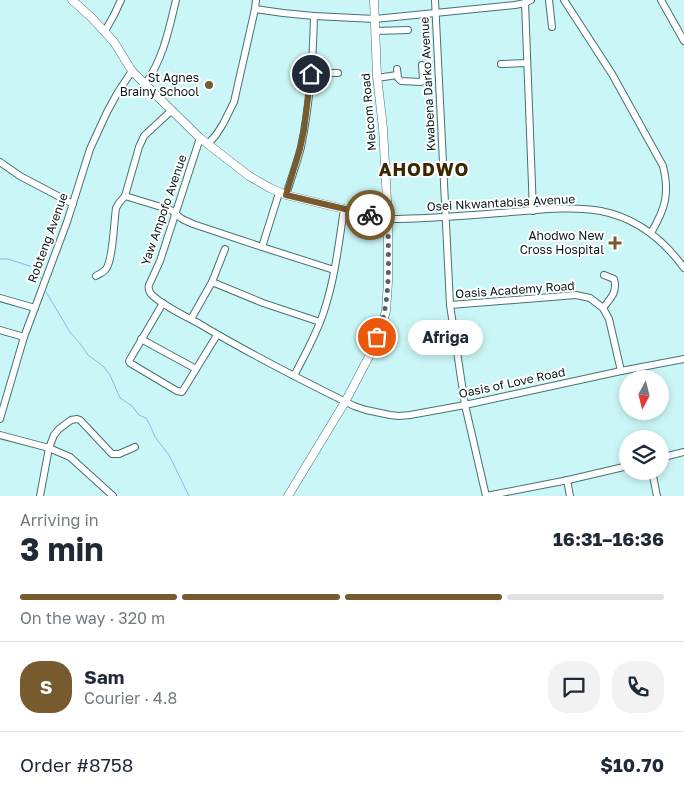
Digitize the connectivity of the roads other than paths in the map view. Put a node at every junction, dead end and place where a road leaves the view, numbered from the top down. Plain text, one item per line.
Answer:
1 (72, 0) edge
2 (121, 0) edge
3 (176, 0) edge
4 (256, 0) edge
5 (374, 0) edge
6 (434, 0) edge
7 (549, 0) edge
8 (564, 0) edge
9 (661, 0) edge
10 (528, 2) edge
11 (255, 9) junction
12 (436, 13) junction
13 (314, 16) junction
14 (375, 19) junction
15 (552, 27) dead end
16 (408, 30) dead end
17 (105, 31) junction
18 (375, 31) junction
19 (684, 41) edge
20 (527, 63) junction
21 (501, 64) dead end
22 (422, 65) dead end
23 (132, 72) junction
24 (338, 73) dead end
25 (311, 74) junction
26 (377, 78) junction
27 (145, 84) junction
28 (172, 110) junction
29 (200, 138) junction
30 (208, 144) junction
31 (0, 162) edge
32 (282, 194) junction
33 (125, 196) junction
34 (73, 204) junction
35 (344, 209) junction
36 (533, 211) junction
37 (175, 213) junction
38 (446, 218) junction
39 (388, 219) junction
40 (651, 233) junction
41 (262, 247) junction
42 (225, 249) dead end
43 (684, 268) edge
44 (334, 270) junction
45 (604, 275) dead end
46 (96, 276) dead end
47 (212, 282) junction
48 (148, 288) joint
49 (0, 298) edge
50 (163, 303) junction
51 (450, 305) junction
52 (35, 308) junction
53 (603, 308) junction
54 (191, 319) junction
55 (320, 322) junction
56 (0, 330) edge
57 (217, 335) junction
58 (24, 337) junction
59 (141, 339) junction
60 (684, 359) edge
61 (196, 369) junction
62 (621, 370) edge
63 (626, 370) edge
64 (619, 371) edge
65 (294, 376) junction
66 (345, 402) junction
67 (465, 406) junction
68 (0, 419) edge
69 (0, 435) edge
70 (134, 447) dead end
71 (49, 448) junction
72 (684, 452) edge
73 (669, 456) edge
74 (619, 468) edge
75 (567, 480) junction
76 (654, 480) edge
77 (40, 496) edge
78 (113, 496) edge
79 (288, 496) edge
80 (486, 496) edge
81 (570, 496) edge
82 (657, 496) edge

1 - 17 main road
2 - 17 street
3 - 27 street
4 - 11 street
5 - 14 main road, Melcom Road
6 - 12 street, Kwabena Darko Avenue
7 - 15 street
8 - 40 street
9 - 19 street
10 - 12 street
10 - 20 street
11 - 13 street
11 - 30 street
12 - 14 street
12 - 38 street, Kwabena Darko Avenue
13 - 14 street
13 - 25 street
14 - 18 main road, Melcom Road
16 - 18 street
17 - 23 main road
18 - 26 main road, Melcom Road
20 - 21 street
20 - 36 street
22 - 26 street
23 - 27 main road
23 - 34 street, Robteng Avenue
24 - 25 street
25 - 32 street
26 - 39 main road, Melcom Road
27 - 28 main road
28 - 29 main road
28 - 33 street
29 - 30 main road
29 - 37 street, Yaw Ampofo Avenue
30 - 32 main road
31 - 34 street
32 - 35 main road
32 - 41 street
33 - 37 street
33 - 46 street
34 - 52 street, Robteng Avenue
35 - 39 main road
35 - 44 street
36 - 38 street, Osei Nkwantabisa Avenue
36 - 40 street, Osei Nkwantabisa Avenue
37 - 41 street
37 - 48 street, Yaw Ampofo Avenue
38 - 39 street, Osei Nkwantabisa Avenue
38 - 51 street, Kwabena Darko Avenue
39 - 66 main road, Melcom Road
40 - 43 street, Osei Nkwantabisa Avenue
41 - 44 street
42 - 47 street
44 - 55 street
45 - 53 street
47 - 54 street
47 - 55 street
48 - 50 street, Oasis of Love Road
49 - 52 street
50 - 54 street, Oasis of Love Road
50 - 59 street
51 - 53 street, Oasis Academy Road
51 - 67 street, Kwabena Darko Avenue
52 - 58 street, Robteng Avenue
53 - 62 street
54 - 57 street, Oasis of Love Road
55 - 65 street
56 - 58 street
57 - 61 street
57 - 65 street, Oasis of Love Road
58 - 68 street, Robteng Avenue
59 - 61 street
59 - 61 street
60 - 63 street, Oasis of Love Road
64 - 67 street, Oasis of Love Road
65 - 66 street, Oasis of Love Road
66 - 67 street, Oasis of Love Road
66 - 79 main road, Melcom Road
67 - 80 street, Kwabena Darko Avenue
69 - 71 street
70 - 71 street
71 - 77 street
71 - 78 street
72 - 73 street
74 - 75 street
75 - 80 street
75 - 81 street
76 - 82 street

